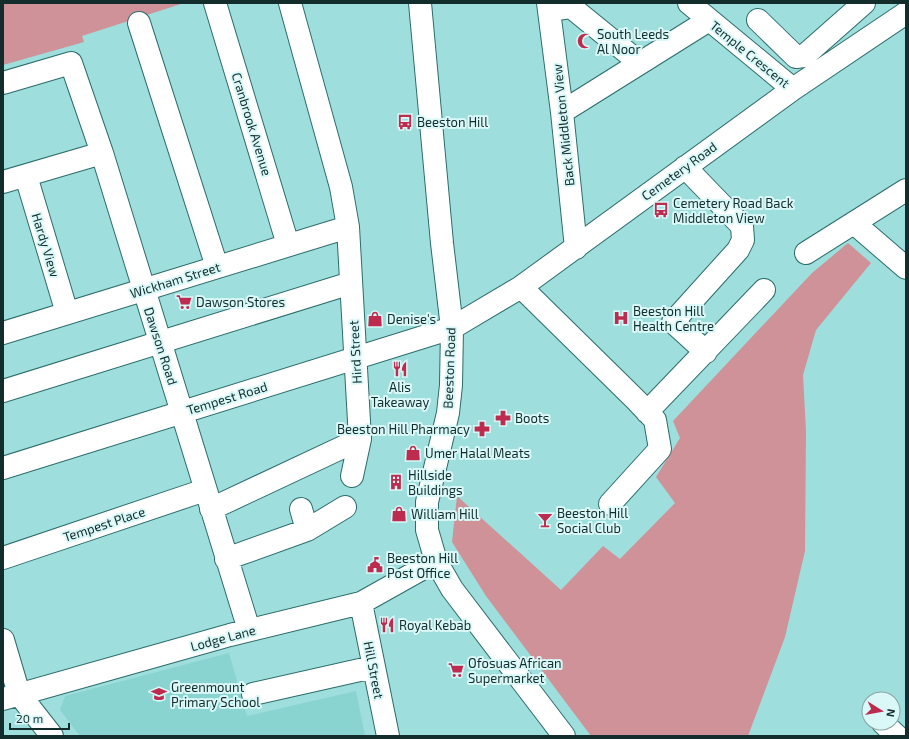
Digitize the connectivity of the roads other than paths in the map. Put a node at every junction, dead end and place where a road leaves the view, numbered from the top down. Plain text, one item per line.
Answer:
1 (215, 3) edge
2 (290, 3) edge
3 (420, 3) edge
4 (689, 3) edge
5 (864, 3) edge
6 (548, 6) edge
7 (906, 13) edge
8 (708, 20) junction
9 (758, 20) dead end
10 (139, 24) dead end
11 (640, 63) junction
12 (3, 83) edge
13 (793, 89) junction
14 (562, 112) junction
15 (102, 154) junction
16 (685, 167) junction
17 (26, 176) junction
18 (3, 182) edge
19 (906, 190) edge
20 (855, 224) junction
21 (348, 227) junction
22 (288, 246) junction
23 (576, 248) junction
24 (806, 253) dead end
25 (217, 267) junction
26 (906, 268) edge
27 (351, 283) junction
28 (521, 287) junction
29 (144, 290) junction
30 (764, 290) dead end
31 (67, 313) junction
32 (452, 328) junction
33 (3, 333) edge
34 (160, 342) junction
35 (706, 352) junction
36 (355, 358) junction
37 (3, 391) edge
38 (182, 412) junction
39 (647, 412) junction
40 (360, 439) junction
41 (3, 468) edge
42 (352, 476) dead end
43 (208, 500) junction
44 (610, 504) dead end
45 (345, 507) dead end
46 (301, 509) dead end
47 (307, 530) junction
48 (3, 558) edge
49 (226, 559) junction
50 (436, 561) junction
51 (361, 603) junction
52 (249, 630) junction
53 (3, 640) edge
54 (373, 667) junction
55 (253, 694) dead end
56 (11, 696) edge
57 (52, 736) edge
58 (388, 736) edge
59 (564, 736) edge

1 - 22 street, Cranbrook Avenue
2 - 21 street, Hird Street
3 - 32 street, Beeston Road
4 - 8 street, Temple Crescent
5 - 9 street
6 - 11 street
6 - 14 street, Back Middleton View
7 - 13 street, Cemetery Road
8 - 11 street
8 - 13 street, Temple Crescent
10 - 25 street
11 - 14 street
12 - 15 street, Dawson Road
13 - 16 street, Cemetery Road
14 - 23 street, Back Middleton View
15 - 17 street
15 - 29 street, Dawson Road
16 - 23 street, Cemetery Road
16 - 35 street
17 - 18 street
17 - 31 street, Hardy View
19 - 20 street
20 - 24 street
20 - 26 street
21 - 22 street, Wickham Street
21 - 27 street, Hird Street
22 - 25 street, Wickham Street
23 - 28 street, Cemetery Road
25 - 29 street, Wickham Street
27 - 34 street
27 - 36 street, Hird Street
28 - 32 street, Cemetery Road
28 - 39 street
29 - 31 street, Wickham Street
29 - 34 street, Dawson Road
30 - 35 street
31 - 33 street, Wickham Street
32 - 36 street, Tempest Road
32 - 50 street, Beeston Road
34 - 37 street
34 - 38 street, Dawson Road
35 - 39 street
36 - 38 street, Tempest Road
36 - 40 street, Hird Street
38 - 41 street, Tempest Road
38 - 43 street, Dawson Road
39 - 44 street
40 - 42 street, Hird Street
40 - 43 street, Tempest Place
43 - 48 street, Tempest Place
43 - 49 street, Dawson Road
45 - 47 street
46 - 47 street
47 - 49 street
49 - 52 street, Dawson Road
50 - 51 street, Lodge Lane
50 - 59 street, Beeston Road
51 - 52 street, Lodge Lane
51 - 54 street, Hill Street
52 - 56 street, Lodge Lane
53 - 56 street
54 - 55 street
54 - 58 street, Hill Street
56 - 57 street

